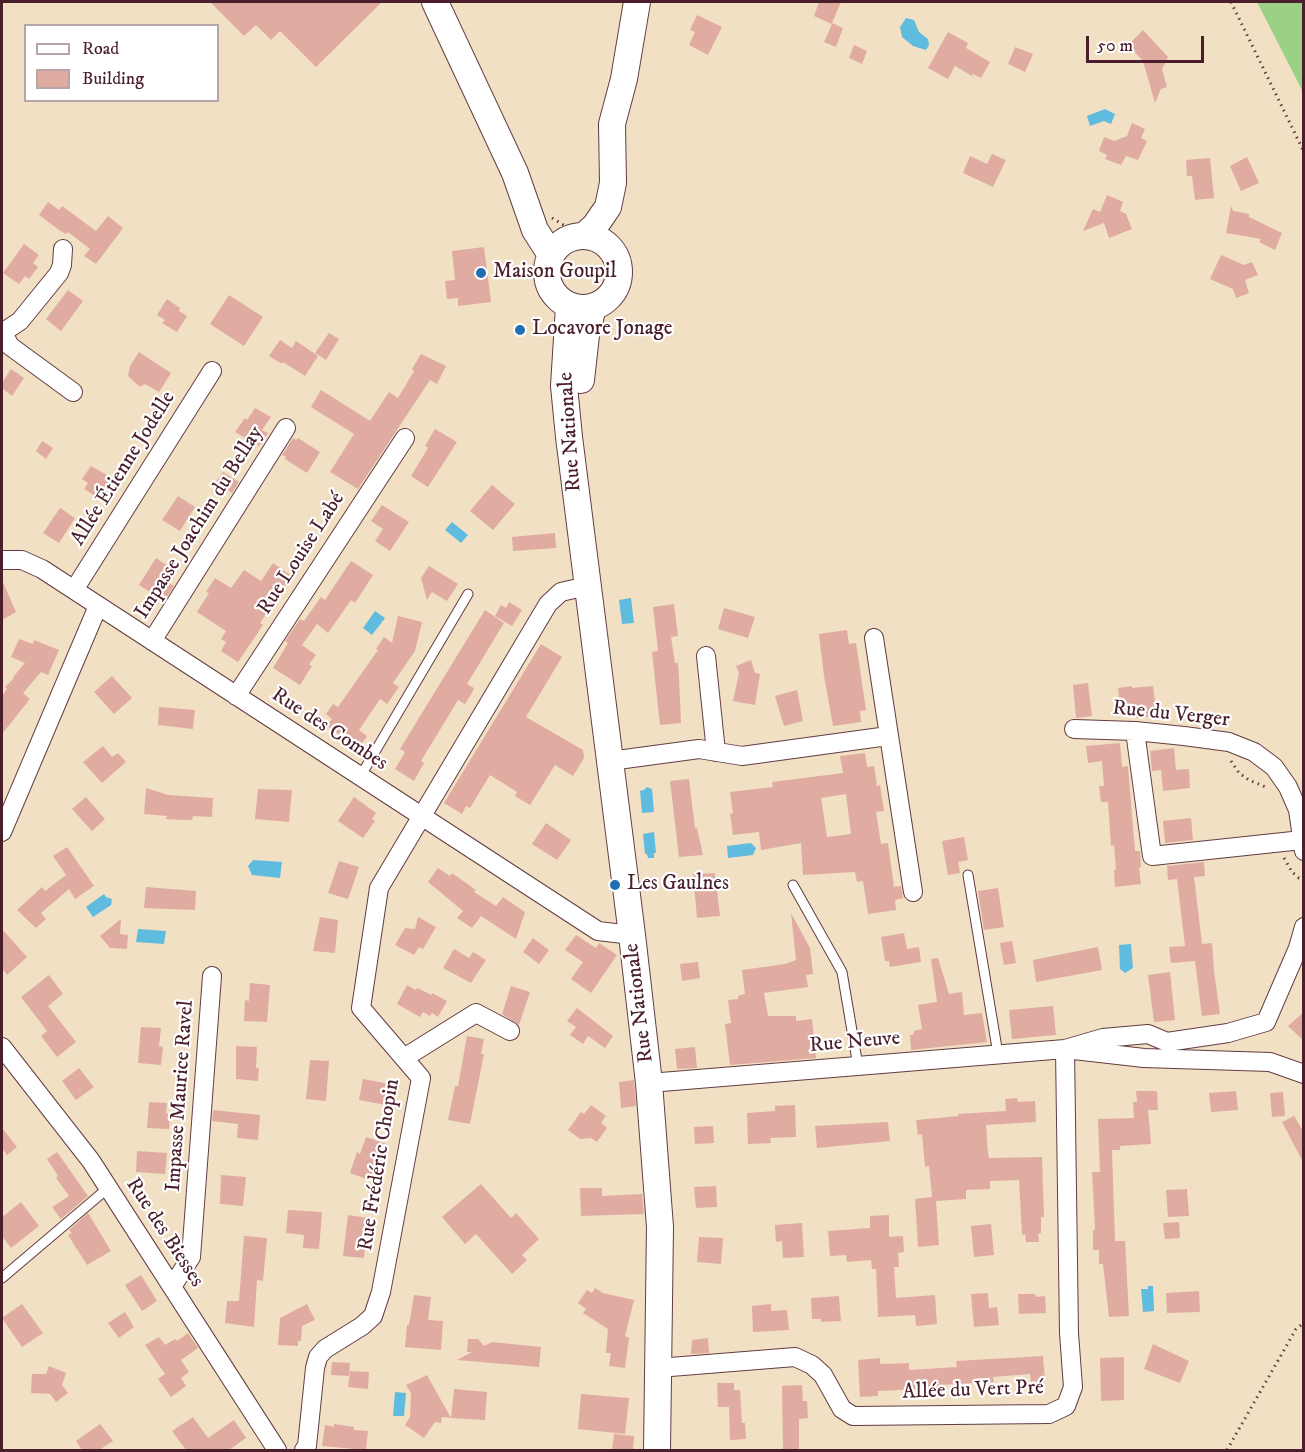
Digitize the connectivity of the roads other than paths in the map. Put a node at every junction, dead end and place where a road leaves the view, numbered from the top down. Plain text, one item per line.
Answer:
1 (435, 2) edge
2 (637, 2) edge
3 (624, 79) junction
4 (567, 243) junction
5 (63, 249) dead end
6 (613, 250) junction
7 (581, 306) junction
8 (2, 333) edge
9 (212, 371) dead end
10 (74, 392) dead end
11 (286, 428) dead end
12 (405, 438) dead end
13 (2, 560) edge
14 (587, 586) junction
15 (74, 590) junction
16 (468, 594) dead end
17 (98, 606) junction
18 (874, 638) dead end
19 (152, 641) junction
20 (706, 656) dead end
21 (236, 696) junction
22 (1074, 729) dead end
23 (1135, 731) junction
24 (888, 736) junction
25 (716, 752) junction
26 (610, 761) junction
27 (360, 777) junction
28 (420, 816) junction
29 (2, 832) edge
30 (1303, 845) edge
31 (968, 875) dead end
32 (793, 885) dead end
33 (913, 892) dead end
34 (1304, 927) edge
35 (632, 935) junction
36 (212, 976) dead end
37 (510, 1031) dead end
38 (2, 1047) edge
39 (1065, 1049) junction
40 (998, 1054) junction
41 (404, 1059) junction
42 (858, 1066) junction
43 (1304, 1074) edge
44 (649, 1083) junction
45 (108, 1188) junction
46 (2, 1278) edge
47 (172, 1287) junction
48 (658, 1368) junction
49 (277, 1450) edge
50 (304, 1450) edge
51 (657, 1450) edge

1 - 4 main road
2 - 3 main road
3 - 4 main road
3 - 6 main road
4 - 6 main road
4 - 7 main road
5 - 8 street
6 - 7 main road
7 - 14 main road, Rue Nationale
8 - 10 street
9 - 15 street, Allée Étienne Jodelle
11 - 19 street, Impasse Joachim du Bellay
12 - 21 street, Rue Louise Labé
13 - 15 street, Rue des Combes
14 - 26 main road, Rue Nationale
14 - 28 street, Rue Frédéric Chopin
15 - 17 street, Rue des Combes
16 - 27 lane
17 - 19 street, Rue des Combes
17 - 29 street
18 - 24 street
19 - 21 street, Rue des Combes
20 - 25 street
21 - 27 street, Rue des Combes
22 - 23 street, Rue du Verger
23 - 30 street, Rue du Verger
23 - 30 street
24 - 25 street
24 - 33 street
25 - 26 street
26 - 35 main road, Rue Nationale
27 - 28 street, Rue des Combes
28 - 35 street, Rue des Combes
28 - 41 street, Rue Frédéric Chopin
31 - 40 lane
32 - 42 lane
34 - 39 street, Rue Neuve
35 - 44 main road, Rue Nationale
36 - 47 street, Impasse Maurice Ravel
37 - 41 street
38 - 45 street, Rue des Biesses
39 - 40 street, Rue Neuve
39 - 43 street, Rue Neuve
39 - 48 street, Allée du Vert Pré
40 - 42 street, Rue Neuve
41 - 50 street, Rue Frédéric Chopin
42 - 44 street, Rue Neuve
44 - 48 main road, Rue Nationale
45 - 46 lane
45 - 47 street, Rue des Biesses
47 - 49 street, Rue des Biesses
48 - 51 main road, Rue Nationale

